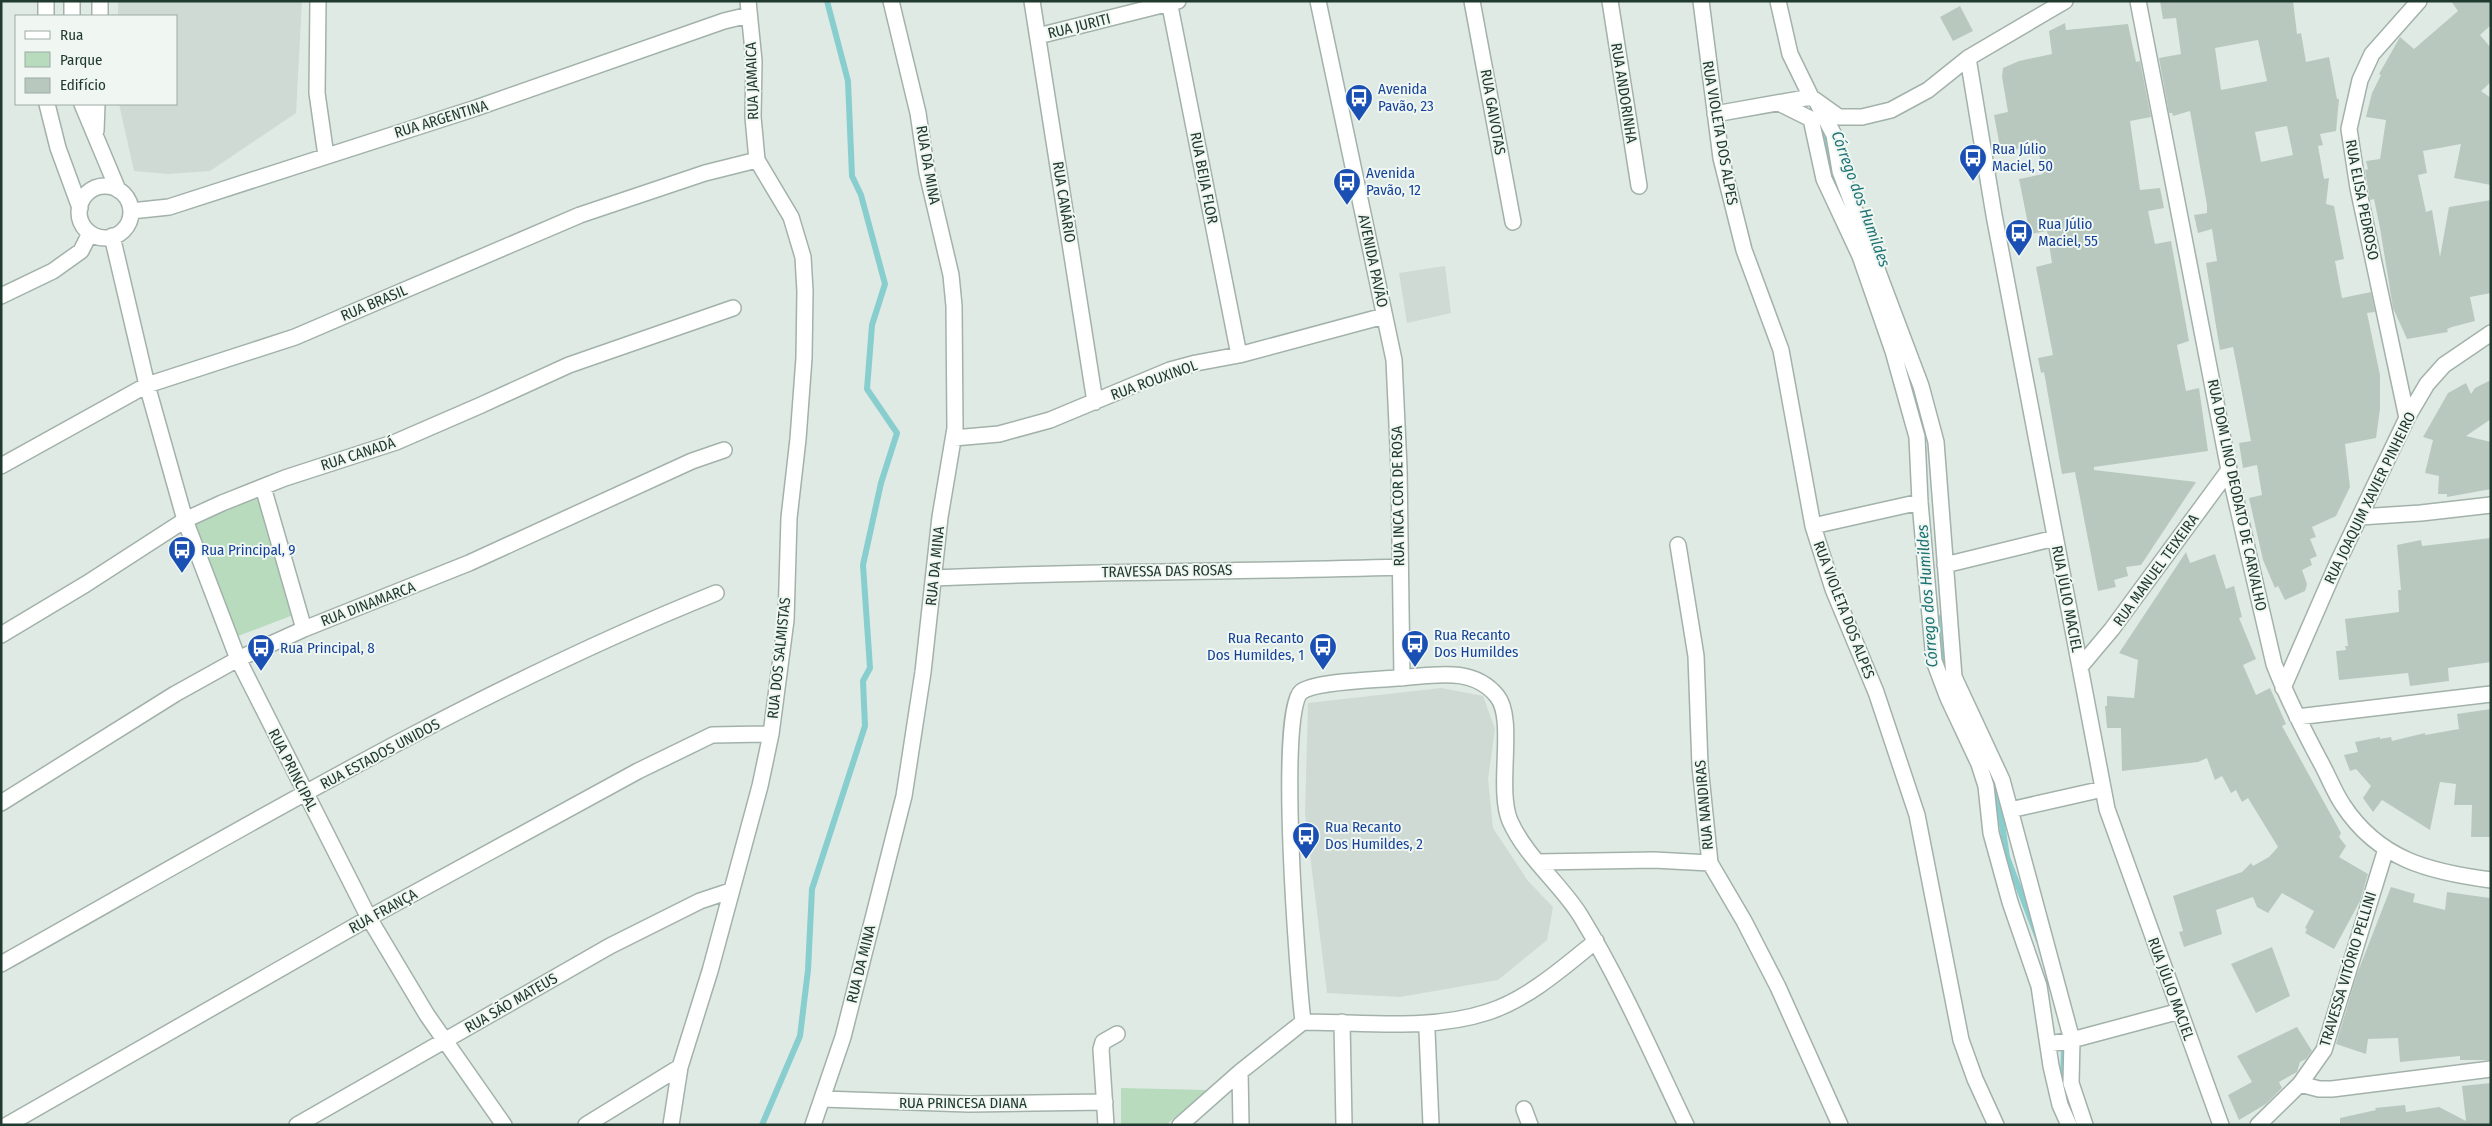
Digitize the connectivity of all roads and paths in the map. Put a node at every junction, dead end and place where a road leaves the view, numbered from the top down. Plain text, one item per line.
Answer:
1 (46, 1) edge
2 (72, 1) edge
3 (100, 1) edge
4 (318, 1) edge
5 (891, 1) edge
6 (1032, 1) edge
7 (1318, 1) edge
8 (1472, 1) edge
9 (1610, 1) edge
10 (1701, 1) edge
11 (1778, 1) edge
12 (2065, 1) edge
13 (2138, 1) edge
14 (2419, 1) edge
15 (1172, 2) edge
16 (748, 8) edge
17 (46, 15) edge
18 (72, 15) edge
19 (100, 15) edge
20 (1038, 36) junction
21 (1968, 58) junction
22 (1814, 100) junction
23 (1779, 103) junction
24 (47, 105) edge
25 (82, 105) edge
26 (97, 105) edge
27 (1715, 114) junction
28 (95, 135) junction
29 (1813, 135) junction
30 (1833, 135) junction
31 (326, 156) junction
32 (756, 160) junction
33 (1840, 171) junction
34 (1824, 179) junction
35 (1639, 186) dead end
36 (118, 190) junction
37 (80, 208) junction
38 (131, 211) junction
39 (1513, 222) dead end
40 (90, 233) junction
41 (112, 236) junction
42 (1, 296) edge
43 (733, 308) dead end
44 (1384, 316) junction
45 (2491, 333) edge
46 (1239, 355) junction
47 (1906, 361) junction
48 (147, 385) junction
49 (1094, 402) junction
50 (2407, 418) junction
51 (954, 438) junction
52 (724, 450) dead end
53 (1, 466) edge
54 (2229, 470) junction
55 (263, 487) junction
56 (1920, 502) junction
57 (2491, 505) edge
58 (2360, 517) junction
59 (185, 520) junction
60 (1813, 526) junction
61 (1942, 538) junction
62 (2056, 538) junction
63 (1924, 540) junction
64 (1678, 545) dead end
65 (1945, 565) junction
66 (1400, 567) junction
67 (934, 578) junction
68 (716, 593) dead end
69 (304, 629) junction
70 (1, 635) edge
71 (238, 659) junction
72 (2080, 668) junction
73 (1402, 678) junction
74 (2283, 688) junction
75 (2491, 694) edge
76 (2297, 717) junction
77 (1972, 731) junction
78 (771, 734) junction
79 (2103, 789) junction
80 (304, 794) junction
81 (1, 803) edge
82 (2010, 810) junction
83 (2386, 849) junction
84 (1538, 862) junction
85 (1710, 863) junction
86 (2491, 880) edge
87 (730, 892) junction
88 (369, 918) junction
89 (1596, 941) junction
90 (1, 964) edge
91 (2180, 1011) junction
92 (1303, 1022) junction
93 (1342, 1022) junction
94 (1427, 1031) dead end
95 (1117, 1034) dead end
96 (446, 1041) junction
97 (2070, 1041) junction
98 (2049, 1044) junction
99 (680, 1067) junction
100 (2491, 1069) edge
101 (1240, 1072) junction
102 (2300, 1084) junction
103 (822, 1099) junction
104 (1105, 1102) junction
105 (1524, 1109) dead end
106 (7, 1125) edge
107 (297, 1125) edge
108 (504, 1125) edge
109 (586, 1125) edge
110 (671, 1125) edge
111 (813, 1125) edge
112 (1106, 1125) edge
113 (1180, 1125) edge
114 (1242, 1125) edge
115 (1344, 1125) edge
116 (1430, 1125) edge
117 (1530, 1125) edge
118 (1686, 1125) edge
119 (1840, 1125) edge
120 (1996, 1125) edge
121 (2069, 1125) edge
122 (2085, 1125) edge
123 (2221, 1125) edge
124 (2258, 1125) edge

1 - 17 street
2 - 18 street
3 - 19 street
4 - 31 street
5 - 51 street, RUA DA MINA
6 - 20 street, RUA CANÁRIO
7 - 44 street, AVENIDA PAVÃO
8 - 39 street, RUA GAIVOTAS
9 - 35 street, RUA ANDORINHA
10 - 27 street, RUA VIOLETA DOS ALPES
11 - 22 street
12 - 21 street
13 - 54 street, RUA DOM LINO DEODATO DE CARVALHO
14 - 50 street, RUA ELISA PEDROSO
15 - 20 street, RUA JURITI
15 - 46 street, RUA BEIJA FLOR
16 - 31 street, RUA ARGENTINA
16 - 32 street, RUA JAMAICA
20 - 49 street, RUA CANÁRIO
21 - 22 street
21 - 62 street, RUA JÚLIO MACIEL
22 - 23 street
22 - 30 street
23 - 27 street
23 - 29 street
24 - 37 street
25 - 28 street
26 - 28 street
27 - 60 street, RUA VIOLETA DOS ALPES
28 - 36 street
29 - 30 street
29 - 34 street
30 - 33 street
31 - 38 street, RUA ARGENTINA
32 - 48 street, RUA BRASIL
32 - 78 street, RUA DOS SALMISTAS
33 - 34 street
33 - 47 street
34 - 47 street
36 - 37 street
36 - 38 street
37 - 40 street
38 - 41 street
40 - 41 street
40 - 42 street
41 - 48 street, RUA PRINCIPAL
43 - 55 street, RUA CANADÁ
44 - 46 street, RUA ROUXINOL
44 - 66 street, RUA INCA COR DE ROSA
45 - 50 street, RUA JOAQUIM XAVIER PINHEIRO
46 - 49 street, RUA ROUXINOL
47 - 56 street
47 - 61 street
48 - 53 street, RUA BRASIL
48 - 59 street, RUA PRINCIPAL
49 - 51 street, RUA ROUXINOL
50 - 58 street, RUA JOAQUIM XAVIER PINHEIRO
51 - 67 street, RUA DA MINA
52 - 69 street, RUA DINAMARCA
54 - 72 street, RUA MANUEL TEIXEIRA
54 - 74 street, RUA DOM LINO DEODATO DE CARVALHO
55 - 59 street, RUA CANADÁ
55 - 69 street
56 - 60 street
56 - 63 street
57 - 58 street
58 - 74 street, RUA JOAQUIM XAVIER PINHEIRO
59 - 70 street, RUA CANADÁ
59 - 71 street, RUA PRINCIPAL
60 - 120 street, RUA VIOLETA DOS ALPES
61 - 63 street
61 - 65 street
62 - 65 street
62 - 72 street, RUA JÚLIO MACIEL
63 - 77 street
64 - 85 street, RUA NANDIRAS
65 - 77 street
66 - 67 street, TRAVESSA DAS ROSAS
66 - 73 street, RUA INCA COR DE ROSA
67 - 103 street, RUA DA MINA
68 - 80 street, RUA ESTADOS UNIDOS
69 - 71 street, RUA DINAMARCA
71 - 80 street, RUA PRINCIPAL
71 - 81 street, RUA DINAMARCA
72 - 79 street, RUA JÚLIO MACIEL
73 - 84 street
73 - 92 street
74 - 76 street, RUA DOM LINO DEODATO DE CARVALHO
75 - 76 street
76 - 83 street, RUA DOM LINO DEODATO DE CARVALHO
77 - 82 street
77 - 98 street
78 - 87 street, RUA DOS SALMISTAS
78 - 88 street, RUA FRANÇA
79 - 82 street
79 - 91 street, RUA JÚLIO MACIEL
80 - 88 street, RUA PRINCIPAL
80 - 90 street, RUA ESTADOS UNIDOS
82 - 97 street
83 - 86 street, RUA DOM LINO DEODATO DE CARVALHO
83 - 102 street, TRAVESSA VITÓRIO PELLINI
84 - 85 street
84 - 89 street
85 - 119 street, RUA NANDIRAS
87 - 96 street, RUA SÃO MATEUS
87 - 99 street, RUA DOS SALMISTAS
88 - 96 street, RUA PRINCIPAL
88 - 106 street, RUA FRANÇA
89 - 93 street
89 - 118 street
91 - 97 street
91 - 123 street, RUA JÚLIO MACIEL
92 - 93 street
92 - 101 street
93 - 115 street
94 - 116 street
95 - 104 street
96 - 107 street, RUA SÃO MATEUS
96 - 108 street, RUA PRINCIPAL
97 - 98 street
97 - 122 street
98 - 121 street
99 - 109 street
99 - 110 street, RUA DOS SALMISTAS
100 - 102 street
101 - 113 street
101 - 114 street
102 - 124 street, TRAVESSA VITÓRIO PELLINI
103 - 104 street, RUA PRINCESA DIANA
103 - 111 street, RUA DA MINA
104 - 112 street
105 - 117 street

